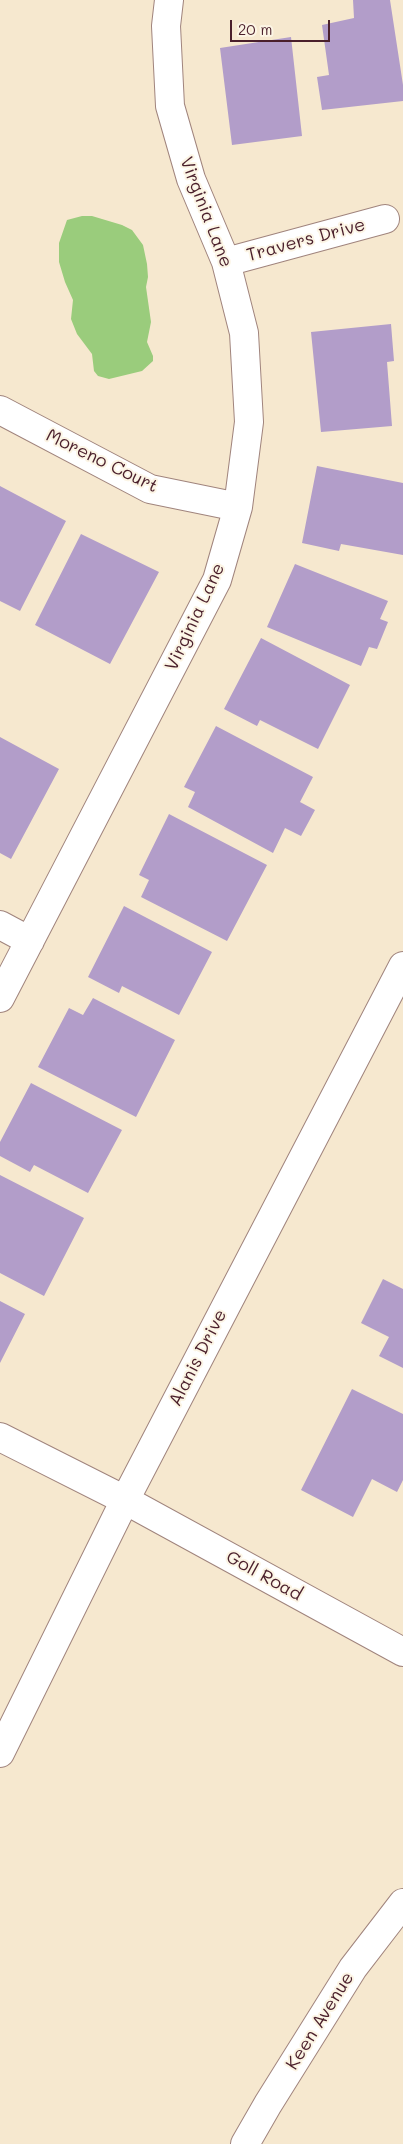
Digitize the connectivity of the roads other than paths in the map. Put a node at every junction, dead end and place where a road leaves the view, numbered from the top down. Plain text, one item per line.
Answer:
1 (169, 0) edge
2 (385, 218) dead end
3 (226, 262) junction
4 (0, 410) edge
5 (238, 508) junction
6 (0, 925) edge
7 (30, 941) junction
8 (403, 966) edge
9 (0, 998) edge
10 (0, 1437) edge
11 (125, 1500) junction
12 (403, 1652) edge
13 (0, 1753) edge
14 (403, 1903) edge
15 (246, 2144) edge

1 - 3 street, Virginia Lane
2 - 3 street, Travers Drive
3 - 5 street, Virginia Lane
4 - 5 street, Moreno Court
5 - 7 street, Virginia Lane
6 - 7 street
7 - 9 street, Virginia Lane
8 - 11 street, Alanis Drive
10 - 11 street, Goll Road
11 - 12 street, Goll Road
11 - 13 street, Alanis Drive
14 - 15 street, Keen Avenue

